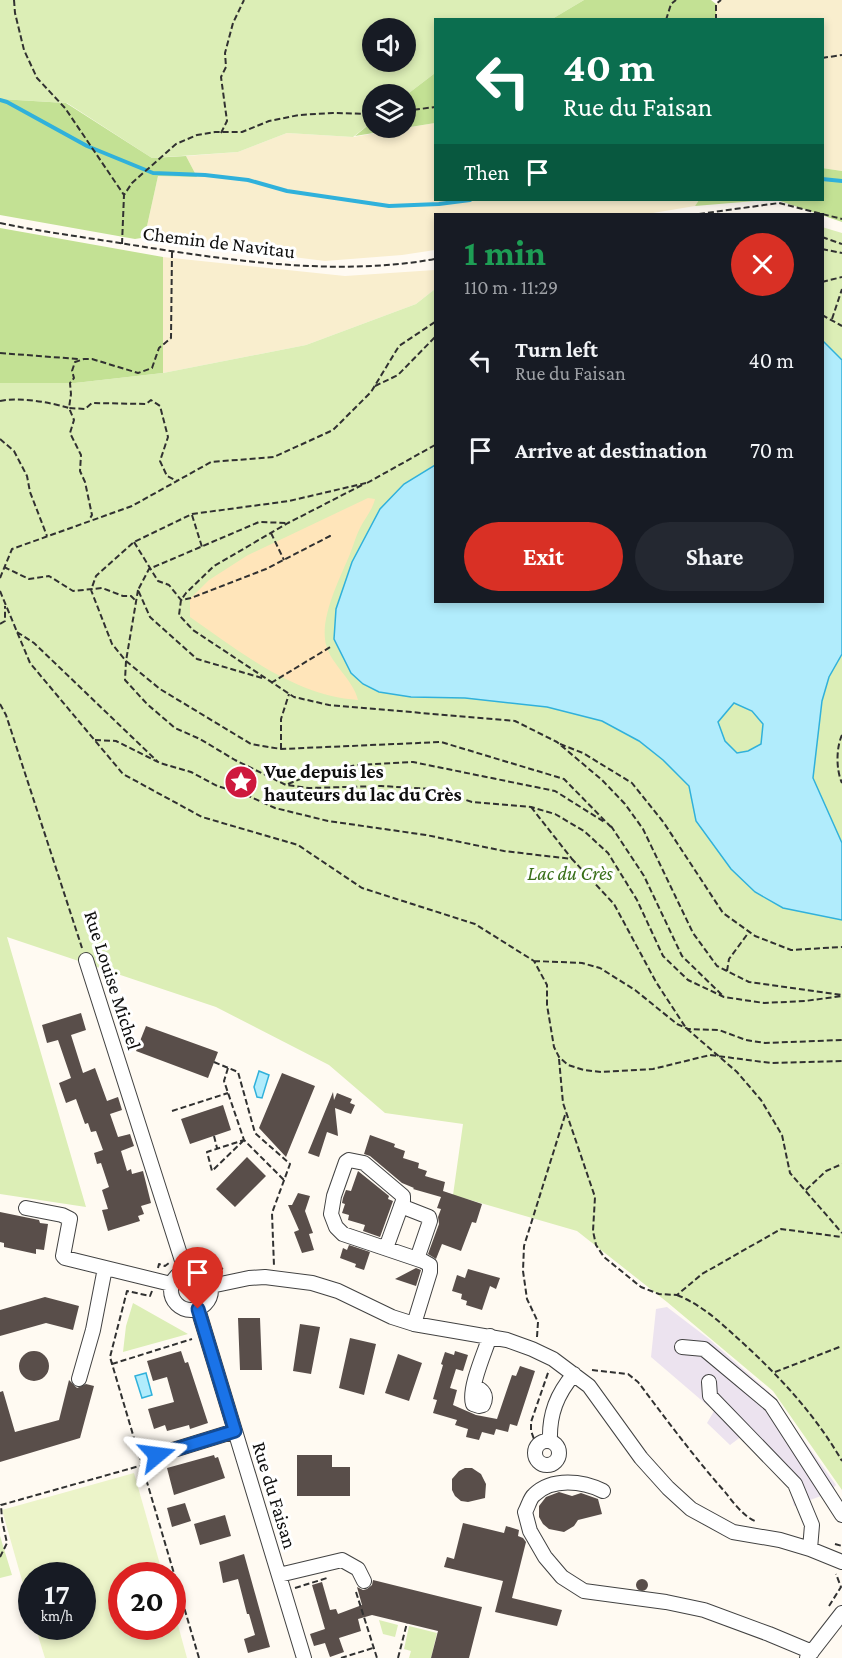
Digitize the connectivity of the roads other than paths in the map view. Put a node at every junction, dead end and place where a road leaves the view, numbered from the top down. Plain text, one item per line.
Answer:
1 (86, 960) road end
2 (401, 1206) junction
3 (26, 1208) dead end
4 (386, 1248) junction
5 (417, 1259) junction
6 (183, 1264) junction
7 (105, 1268) junction
8 (171, 1284) junction
9 (211, 1287) junction
10 (198, 1309) junction
11 (414, 1324) junction
12 (490, 1336) junction
13 (682, 1347) dead end
14 (580, 1370) junction
15 (79, 1379) dead end
16 (709, 1382) dead end
17 (474, 1386) dead end
18 (235, 1431) junction
19 (543, 1444) road end
20 (157, 1455) dead end
21 (603, 1491) dead end
22 (842, 1515) edge
23 (811, 1543) junction
24 (839, 1565) edge
25 (279, 1575) junction
26 (358, 1582) road end
27 (842, 1613) edge
28 (809, 1655) edge
29 (304, 1658) edge

1 - 6 street, Rue Louise Michel
2 - 4 street
2 - 4 street
2 - 5 street
3 - 7 street
4 - 5 street
5 - 11 street
6 - 8 street
6 - 9 street
7 - 8 street
7 - 15 street
8 - 10 street
9 - 10 street
9 - 11 street
10 - 18 street, Rue du Faisan
11 - 12 street
12 - 14 street
12 - 17 street
13 - 22 street
14 - 19 street
14 - 23 street
16 - 23 street
18 - 20 street
18 - 25 street, Rue du Faisan
21 - 28 street
23 - 24 street
25 - 26 street
25 - 29 street, Rue du Faisan
27 - 28 street

